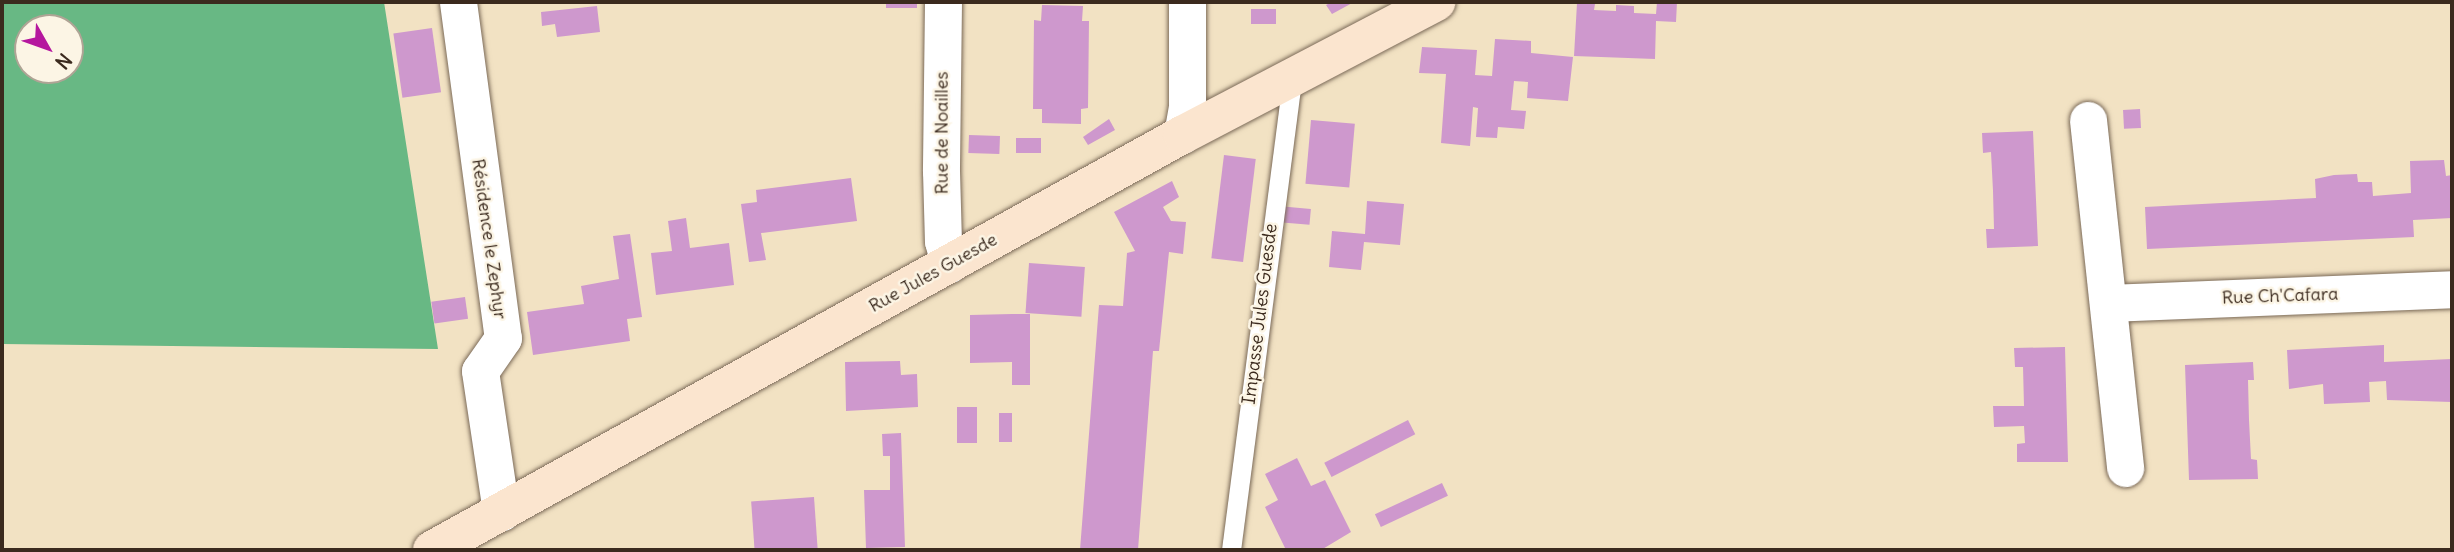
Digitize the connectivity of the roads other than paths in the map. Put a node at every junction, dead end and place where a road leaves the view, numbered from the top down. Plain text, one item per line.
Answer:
1 (458, 2) edge
2 (943, 2) edge
3 (1187, 2) edge
4 (1430, 3) edge
5 (1292, 78) junction
6 (2088, 120) dead end
7 (1182, 135) junction
8 (950, 264) junction
9 (2452, 289) edge
10 (2108, 303) junction
11 (2125, 468) dead end
12 (500, 512) junction
13 (432, 550) edge
14 (1231, 550) edge

1 - 12 street, Résidence le Zephyr
2 - 8 street, Rue de Noailles
3 - 7 street
4 - 5 main road, Rue Jules Guesde
5 - 7 main road, Rue Jules Guesde
5 - 14 lane, Impasse Jules Guesde
6 - 10 street
7 - 8 main road, Rue Jules Guesde
8 - 12 main road, Rue Jules Guesde
9 - 10 street, Rue Ch'Cafara
10 - 11 street
12 - 13 main road, Rue Jules Guesde

